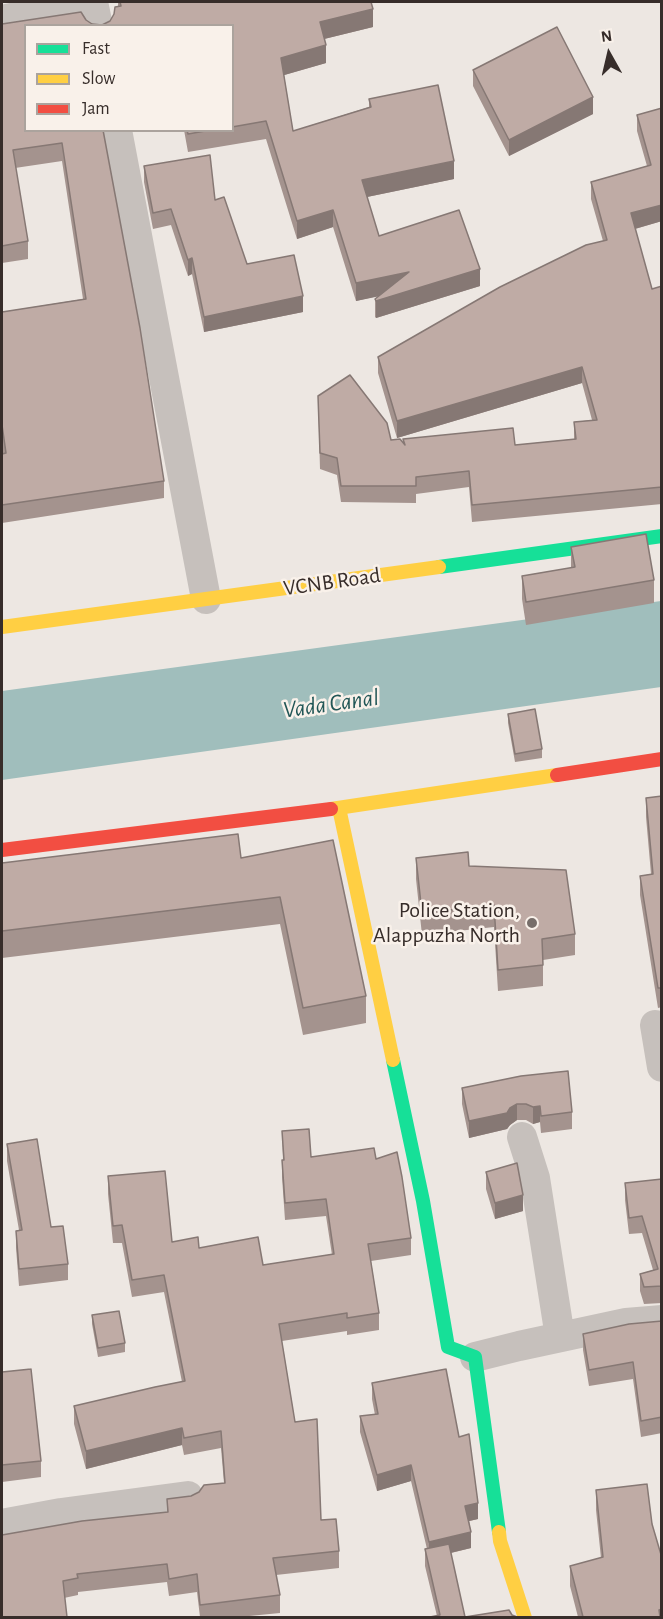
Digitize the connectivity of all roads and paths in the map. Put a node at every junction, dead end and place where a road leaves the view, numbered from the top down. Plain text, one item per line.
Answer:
1 (72, 2) edge
2 (93, 2) edge
3 (2, 20) edge
4 (98, 24) edge
5 (117, 132) edge
6 (662, 536) edge
7 (206, 599) junction
8 (2, 627) edge
9 (662, 759) edge
10 (339, 808) junction
11 (2, 850) edge
12 (655, 1025) dead end
13 (662, 1066) edge
14 (522, 1137) dead end
15 (662, 1320) edge
16 (560, 1337) junction
17 (475, 1357) junction
18 (188, 1496) edge
19 (2, 1524) edge
20 (525, 1617) edge

1 - 3 street
2 - 4 street
5 - 7 street
6 - 7 main road, VCNB Road
7 - 8 main road, VCNB Road
9 - 10 main road
10 - 11 main road
10 - 17 main road
12 - 13 street
14 - 16 street
15 - 16 street
16 - 17 street
17 - 20 main road
18 - 19 street

